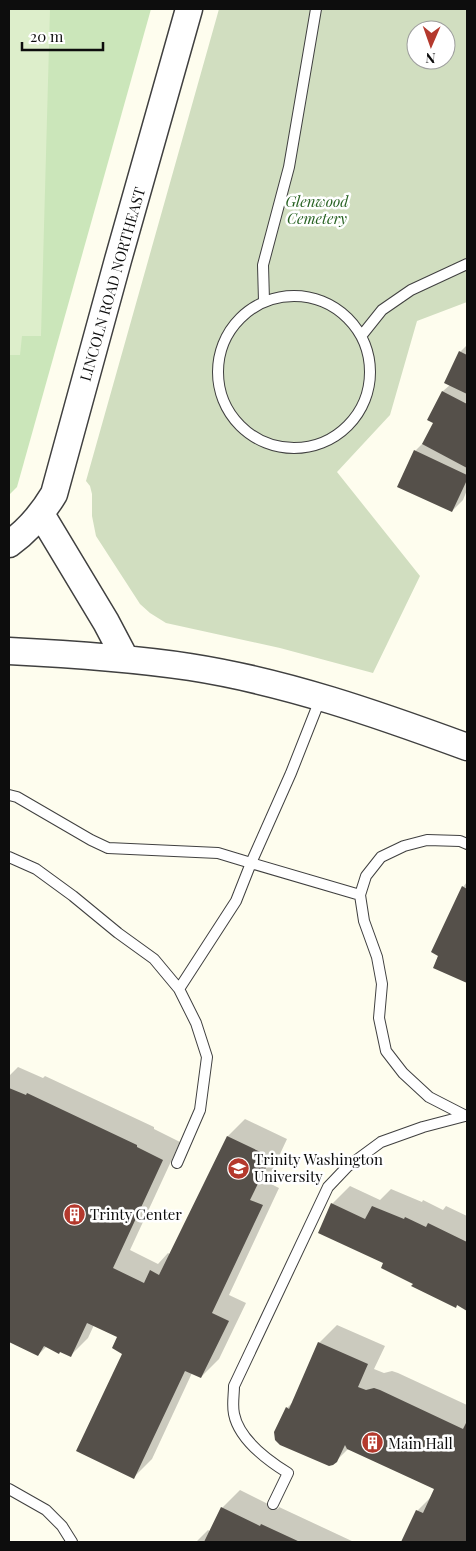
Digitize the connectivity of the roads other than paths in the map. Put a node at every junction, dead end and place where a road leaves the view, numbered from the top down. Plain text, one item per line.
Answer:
1 (189, 9) edge
2 (316, 9) edge
3 (467, 264) edge
4 (264, 302) junction
5 (362, 335) junction
6 (41, 514) junction
7 (9, 544) edge
8 (9, 651) edge
9 (125, 658) junction
10 (322, 697) junction
11 (467, 747) edge
12 (9, 795) edge
13 (467, 844) edge
14 (9, 857) edge
15 (251, 863) junction
16 (360, 895) junction
17 (179, 989) junction
18 (466, 1116) edge
19 (177, 1163) dead end
20 (9, 1489) edge
21 (273, 1504) dead end
22 (72, 1542) edge

1 - 6 street, LINCOLN ROAD NORTHEAST
2 - 4 lane
3 - 5 lane
4 - 5 lane
4 - 5 lane
6 - 7 street, LINCOLN ROAD NORTHEAST
6 - 9 street
8 - 9 street
9 - 10 street
10 - 11 street
10 - 15 lane
12 - 15 lane
13 - 16 lane
14 - 17 lane
15 - 16 lane
15 - 17 lane
16 - 18 lane
17 - 19 lane
18 - 21 lane
20 - 22 lane

